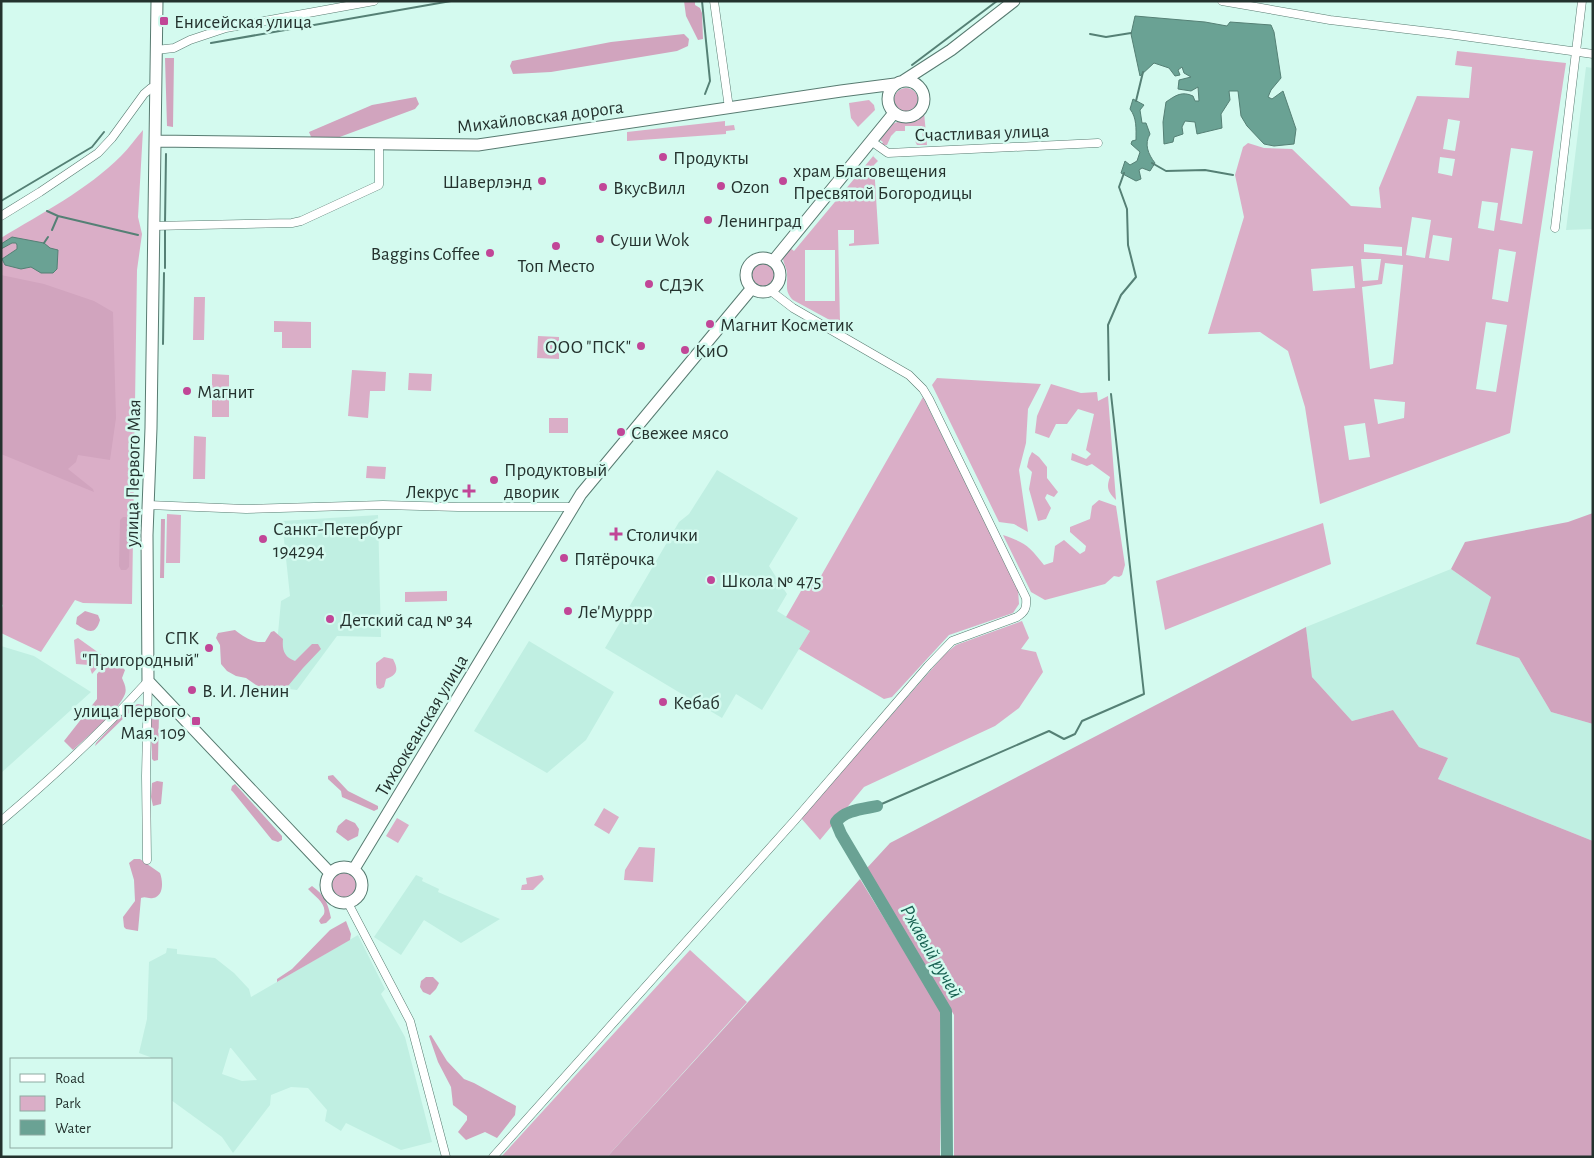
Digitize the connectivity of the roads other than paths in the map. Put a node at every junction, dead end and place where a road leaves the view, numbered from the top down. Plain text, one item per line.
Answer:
1 (157, 1) edge
2 (374, 1) edge
3 (714, 1) edge
4 (1014, 1) edge
5 (1222, 1) edge
6 (1582, 1) edge
7 (156, 50) junction
8 (1575, 51) junction
9 (1593, 54) edge
10 (934, 61) junction
11 (899, 83) junction
12 (155, 88) junction
13 (868, 88) junction
14 (921, 89) junction
15 (888, 102) junction
16 (729, 108) junction
17 (894, 113) junction
18 (871, 140) junction
19 (155, 141) junction
20 (1098, 143) dead end
21 (379, 144) junction
22 (1, 216) edge
23 (154, 226) junction
24 (1555, 228) dead end
25 (774, 260) junction
26 (752, 288) junction
27 (770, 291) junction
28 (148, 505) junction
29 (572, 507) junction
30 (148, 682) junction
31 (1, 821) edge
32 (147, 860) dead end
33 (354, 870) junction
34 (330, 873) junction
35 (348, 903) junction
36 (446, 1157) edge
37 (493, 1157) edge

1 - 7 street, улица Первого Мая
2 - 7 street
3 - 16 street
4 - 10 street, Михайловская дорога
5 - 8 street
6 - 8 street
7 - 12 street, улица Первого Мая
8 - 9 street
8 - 24 street
10 - 11 street, Михайловская дорога
10 - 14 street, Михайловская дорога
11 - 13 street, Михайловская дорога
11 - 14 street
11 - 15 street
12 - 19 street, улица Первого Мая
12 - 22 street
13 - 15 street
13 - 16 street, Михайловская дорога
14 - 17 street
15 - 17 street
16 - 21 street, Михайловская дорога
17 - 18 street
18 - 20 street, Счастливая улица
18 - 25 street
19 - 21 street, Михайловская дорога
19 - 23 street, улица Первого Мая
21 - 23 street
23 - 28 street, улица Первого Мая
25 - 26 street
25 - 27 street
26 - 27 street
26 - 29 street, Тихоокеанская улица
27 - 37 street
28 - 29 street
28 - 30 street, улица Первого Мая
29 - 33 street, Тихоокеанская улица
30 - 31 street
30 - 32 street
30 - 34 street
33 - 34 street
33 - 35 street
34 - 35 street
35 - 36 street

